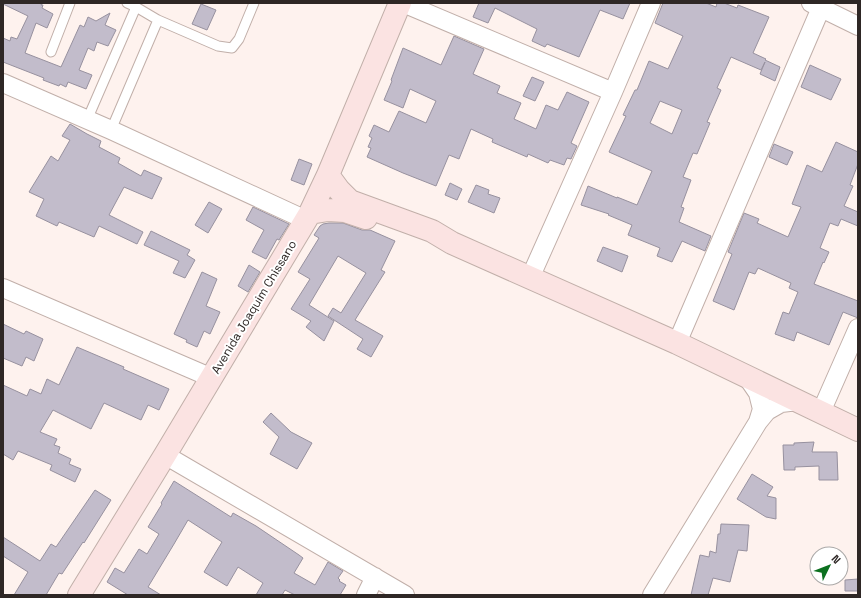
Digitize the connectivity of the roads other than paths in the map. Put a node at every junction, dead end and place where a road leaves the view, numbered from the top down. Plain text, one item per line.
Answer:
1 (70, 3) edge
2 (127, 3) edge
3 (254, 3) edge
4 (402, 3) edge
5 (650, 3) edge
6 (818, 5) edge
7 (136, 7) junction
8 (158, 20) junction
9 (858, 26) edge
10 (51, 52) dead end
11 (3, 83) edge
12 (613, 92) junction
13 (87, 120) junction
14 (111, 130) junction
15 (328, 175) junction
16 (308, 216) junction
17 (452, 243) junction
18 (530, 278) junction
19 (3, 288) edge
20 (858, 328) edge
21 (677, 343) junction
22 (747, 377) junction
23 (212, 378) junction
24 (798, 401) junction
25 (821, 412) junction
26 (758, 422) junction
27 (858, 430) edge
28 (165, 455) junction
29 (375, 578) junction
30 (78, 595) edge
31 (366, 595) edge
32 (405, 595) edge
33 (652, 595) edge

1 - 10 lane
2 - 7 lane
3 - 8 lane
4 - 12 street
4 - 15 street, Avenida Joaquim Chissano
5 - 12 street
6 - 9 street
6 - 21 street
7 - 8 lane
7 - 13 lane
8 - 14 lane
11 - 13 street
12 - 18 street
13 - 14 street
14 - 16 street
15 - 16 street, Avenida Joaquim Chissano
15 - 17 street
16 - 17 street
16 - 23 street, Avenida Joaquim Chissano
17 - 18 street
18 - 21 street
19 - 23 street
20 - 25 street
21 - 22 street
22 - 24 street
22 - 26 street
23 - 28 street, Avenida Joaquim Chissano
24 - 25 street
24 - 26 street
25 - 27 street
26 - 33 street
28 - 29 street
28 - 30 street, Avenida Joaquim Chissano
29 - 31 street
29 - 32 street

